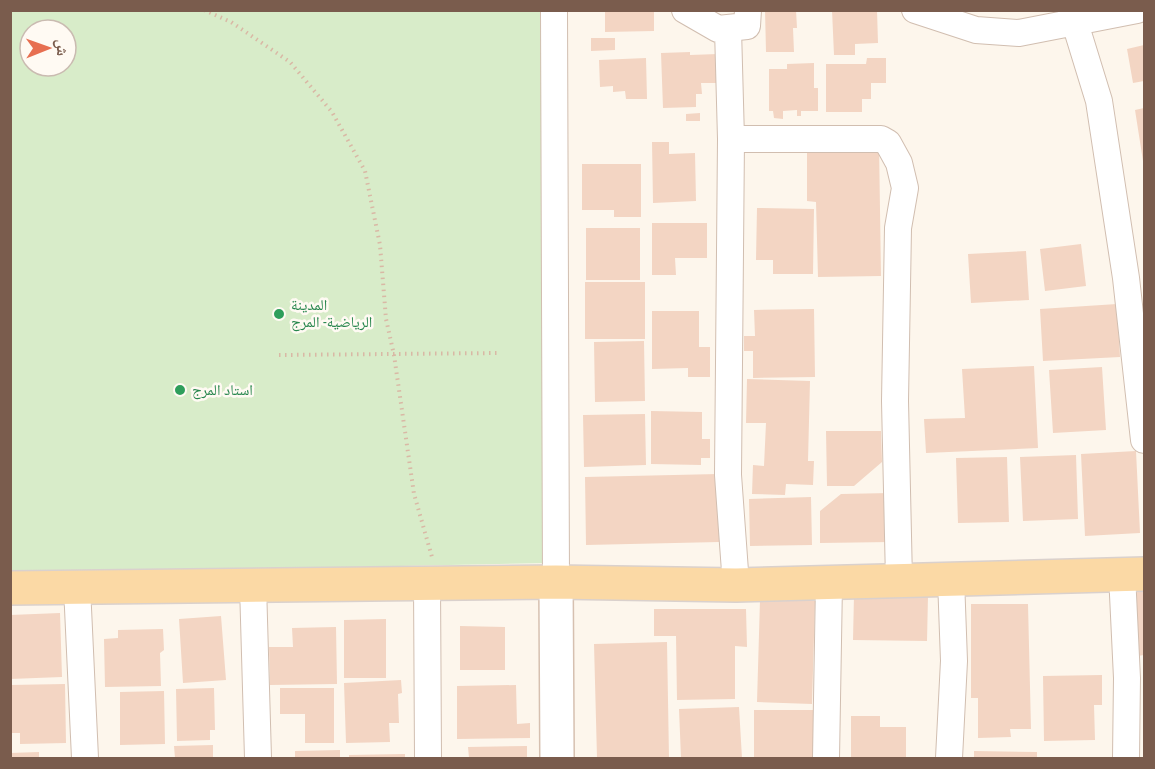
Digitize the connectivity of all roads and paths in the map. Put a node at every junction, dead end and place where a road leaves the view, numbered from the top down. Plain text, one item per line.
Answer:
1 (204, 10) edge
2 (554, 10) edge
3 (685, 10) edge
4 (748, 10) edge
5 (915, 10) edge
6 (1137, 10) edge
7 (1073, 16) edge
8 (728, 29) junction
9 (731, 139) junction
10 (499, 353) dead end
11 (279, 355) dead end
12 (394, 355) junction
13 (1144, 440) edge
14 (1133, 574) edge
15 (951, 579) junction
16 (899, 580) junction
17 (556, 582) junction
18 (432, 583) junction
19 (830, 583) junction
20 (253, 585) junction
21 (736, 585) junction
22 (77, 587) junction
23 (10, 588) edge
24 (85, 759) edge
25 (258, 759) edge
26 (428, 759) edge
27 (556, 759) edge
28 (825, 759) edge
29 (949, 759) edge
30 (1126, 759) edge

1 - 12 path
2 - 17 street
3 - 8 street
4 - 8 street
5 - 7 street
6 - 7 street
7 - 13 street
8 - 9 street
9 - 16 street
9 - 21 street
10 - 12 path
11 - 12 path
12 - 18 path
14 - 15 main road
14 - 30 street
15 - 16 main road
15 - 29 street
16 - 19 main road
17 - 18 main road
17 - 21 main road
17 - 27 main road
18 - 20 main road
18 - 26 street
19 - 21 main road
19 - 28 street
20 - 22 main road
20 - 25 street
22 - 23 main road
22 - 24 street

